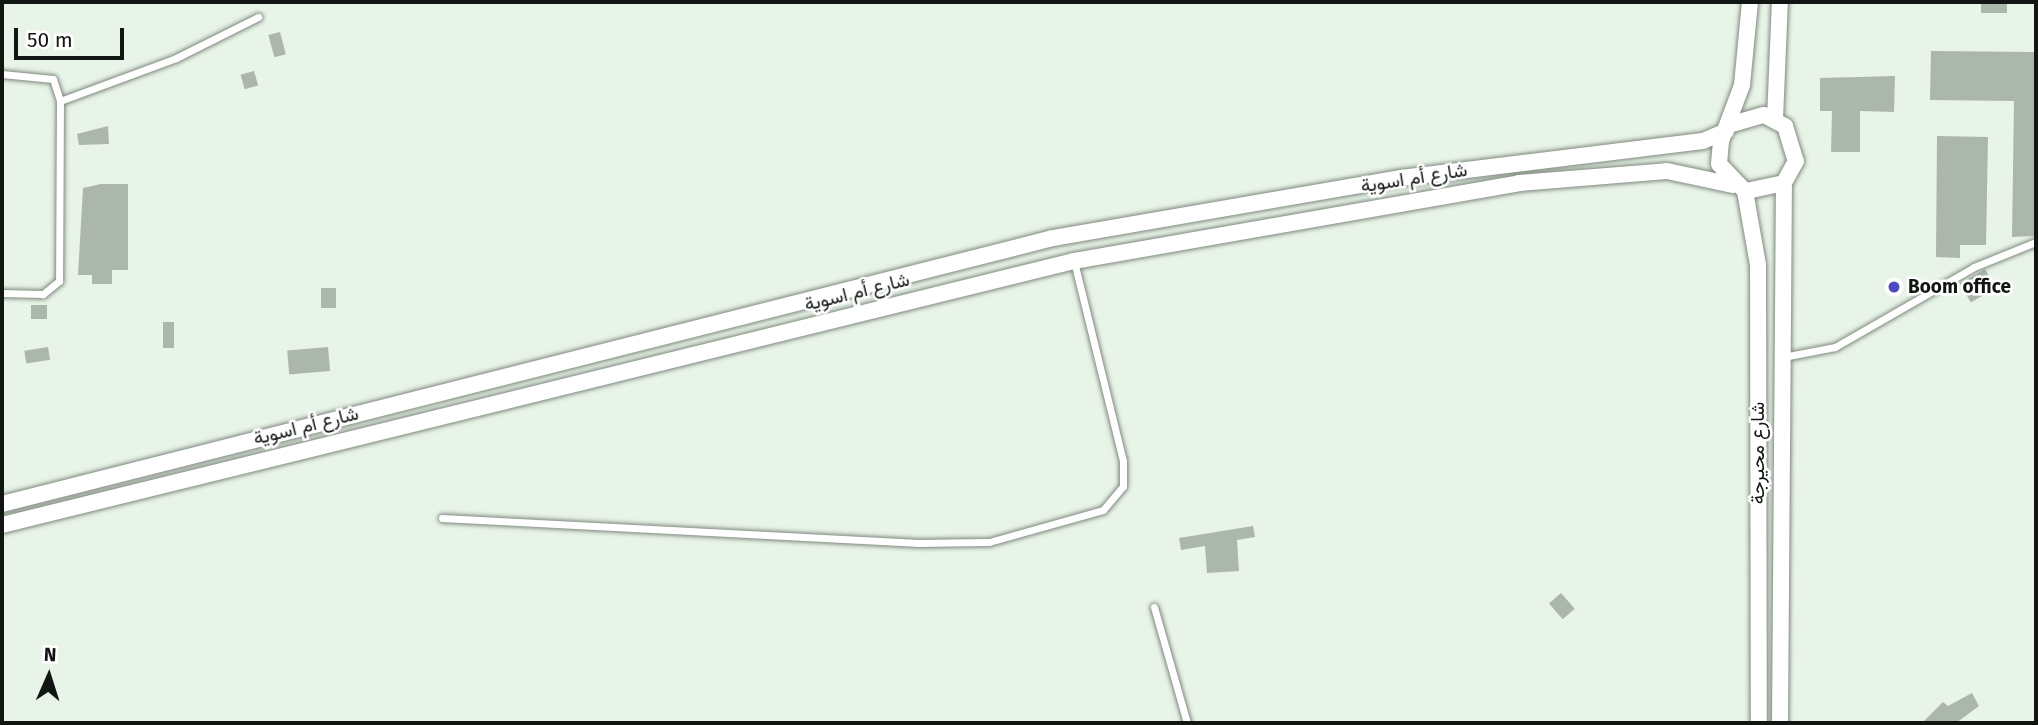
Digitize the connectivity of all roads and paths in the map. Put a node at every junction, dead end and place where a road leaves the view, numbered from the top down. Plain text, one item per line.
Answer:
1 (1750, 2) edge
2 (1780, 2) edge
3 (258, 17) dead end
4 (2, 74) edge
5 (60, 102) junction
6 (1775, 119) junction
7 (1729, 128) junction
8 (1784, 183) junction
9 (1739, 188) junction
10 (2036, 242) edge
11 (1073, 261) junction
12 (2, 293) edge
13 (1779, 357) junction
14 (2, 504) edge
15 (442, 518) dead end
16 (2, 525) edge
17 (1154, 607) dead end
18 (1187, 723) edge
19 (1759, 723) edge
20 (1780, 723) edge

1 - 7 street
2 - 6 street
3 - 5 lane
4 - 5 lane
5 - 12 lane
6 - 7 street
6 - 8 street
7 - 9 street
7 - 14 street, شارع أم اسوية
8 - 9 street
8 - 13 street, شارع محيرجة
9 - 11 street, شارع أم اسوية
9 - 19 street, شارع محيرجة
10 - 13 lane
11 - 15 lane
11 - 16 street, شارع أم اسوية
13 - 20 street, شارع محيرجة
17 - 18 lane

